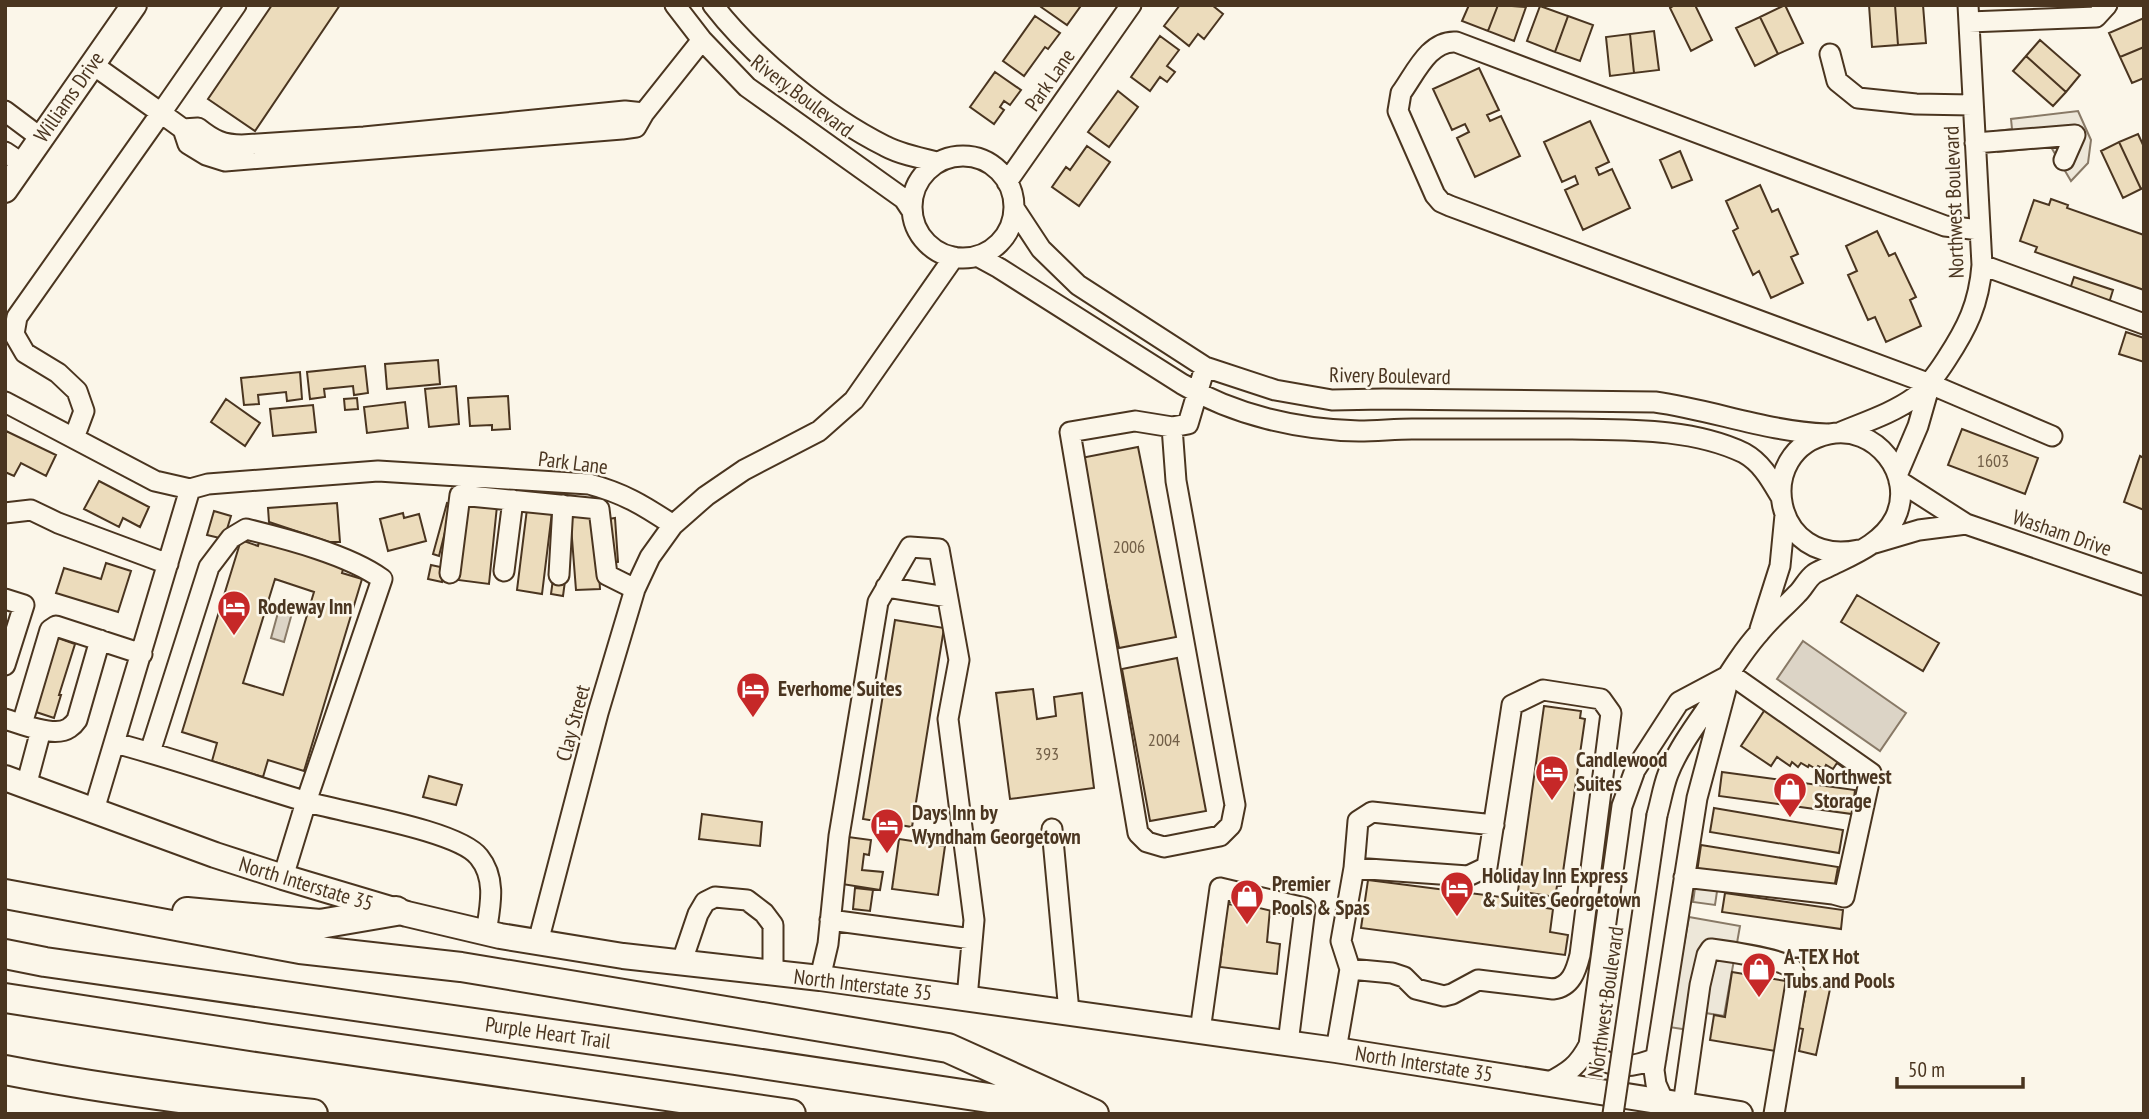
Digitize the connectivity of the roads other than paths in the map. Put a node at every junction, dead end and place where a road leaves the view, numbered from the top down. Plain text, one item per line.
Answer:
1 (134, 5) edge
2 (236, 5) edge
3 (675, 5) edge
4 (713, 5) edge
5 (1131, 5) edge
6 (2107, 5) edge
7 (1968, 14) edge
8 (702, 40) junction
9 (1830, 54) dead end
10 (92, 64) junction
11 (1972, 105) junction
12 (5, 111) edge
13 (161, 113) junction
14 (41, 138) junction
15 (1975, 143) junction
16 (14, 158) edge
17 (2064, 160) dead end
18 (937, 162) junction
19 (1007, 182) junction
20 (6, 186) edge
21 (1014, 208) junction
22 (912, 211) junction
23 (1980, 230) junction
24 (977, 256) junction
25 (954, 257) junction
26 (1982, 265) junction
27 (2144, 324) edge
28 (1205, 367) junction
29 (1930, 384) junction
30 (1198, 394) junction
31 (1400, 399) junction
32 (1593, 400) junction
33 (5, 402) edge
34 (1172, 426) junction
35 (1401, 429) junction
36 (1594, 429) junction
37 (1834, 433) junction
38 (2052, 436) dead end
39 (74, 438) junction
40 (1899, 477) junction
41 (190, 489) junction
42 (513, 500) junction
43 (563, 505) junction
44 (1783, 506) junction
45 (5, 513) edge
46 (1966, 524) junction
47 (673, 525) junction
48 (1866, 547) junction
49 (168, 564) junction
50 (505, 571) dead end
51 (450, 573) dead end
52 (559, 575) dead end
53 (2144, 584) edge
54 (886, 587) junction
55 (635, 589) junction
56 (947, 597) junction
57 (5, 599) edge
58 (1759, 632) junction
59 (100, 640) junction
60 (142, 654) junction
61 (5, 665) edge
62 (1730, 674) junction
63 (14, 721) edge
64 (41, 730) junction
65 (116, 743) junction
66 (150, 752) junction
67 (16, 782) edge
68 (306, 802) junction
69 (94, 810) junction
70 (1494, 825) junction
71 (1052, 829) dead end
72 (1594, 850) junction
73 (1616, 852) junction
74 (1354, 867) junction
75 (283, 877) junction
76 (1684, 877) junction
77 (5, 882) edge
78 (5, 894) edge
79 (396, 911) junction
80 (831, 920) junction
81 (486, 933) junction
82 (972, 939) junction
83 (538, 942) junction
84 (5, 954) edge
85 (681, 964) junction
86 (1350, 969) junction
87 (773, 974) junction
88 (820, 978) junction
89 (5, 998) edge
90 (967, 998) junction
91 (1069, 1012) junction
92 (1200, 1031) junction
93 (1288, 1043) junction
94 (1589, 1045) junction
95 (1336, 1050) junction
96 (1656, 1058) junction
97 (5, 1070) edge
98 (1548, 1083) junction
99 (1673, 1103) junction
100 (313, 1114) edge
101 (791, 1114) edge
102 (1093, 1114) edge
103 (1613, 1114) edge
104 (1740, 1114) edge
105 (1774, 1114) edge

1 - 10 main road, Williams Drive
2 - 13 street
3 - 8 street, Rivery Boulevard
4 - 18 street, Rivery Boulevard
5 - 19 street, Park Lane
6 - 7 street
7 - 11 street, Northwest Boulevard
8 - 13 street
8 - 22 street, Rivery Boulevard
9 - 11 street
10 - 13 street
10 - 14 main road, Williams Drive
11 - 15 street, Northwest Boulevard
12 - 14 street
13 - 39 street
14 - 16 main road, Williams Drive
15 - 17 street
15 - 23 street, Northwest Boulevard
16 - 20 main road, Williams Drive
18 - 19 street
18 - 22 street
19 - 21 street
21 - 24 street
21 - 28 street, Rivery Boulevard
22 - 25 street
23 - 26 street, Northwest Boulevard
23 - 29 street
24 - 25 street
24 - 30 street
25 - 47 street
26 - 27 street
26 - 29 street, Northwest Boulevard
28 - 30 street
28 - 31 street, Rivery Boulevard
29 - 37 street, Northwest Boulevard
29 - 38 street
29 - 40 street, Northwest Boulevard
30 - 34 street
30 - 35 street
31 - 32 street, Rivery Boulevard
31 - 35 street
32 - 36 street
32 - 37 street, Rivery Boulevard
33 - 39 street, Park Lane
34 - 34 street
35 - 36 street
36 - 44 street
37 - 40 street
37 - 44 street
39 - 41 street, Park Lane
40 - 46 street, Washam Drive
40 - 48 street
41 - 47 street, Park Lane
41 - 49 street
42 - 43 street
42 - 50 street
42 - 51 street
43 - 52 street
43 - 55 street
44 - 48 street
44 - 58 street, Northwest Boulevard
45 - 49 street
46 - 48 street, Washam Drive
46 - 53 street, Washam Drive
47 - 55 street, Clay Street
48 - 58 street, Northwest Boulevard
49 - 60 street
54 - 56 street
54 - 56 street
54 - 80 street
55 - 83 street, Clay Street
56 - 82 street
57 - 61 street
58 - 62 street, Northwest Boulevard
59 - 60 street
59 - 63 street
59 - 64 street
60 - 65 street
62 - 73 street
62 - 76 street
62 - 76 street
62 - 103 street, Northwest Boulevard, bridge
63 - 64 street
64 - 67 street
65 - 66 street
65 - 69 street
66 - 68 street
66 - 68 street
67 - 69 main road, North Interstate 35
68 - 75 street
68 - 81 street
69 - 75 main road, North Interstate 35
70 - 72 street
70 - 74 street
70 - 74 street
71 - 91 street
72 - 73 street
72 - 86 street
73 - 94 street
74 - 86 street
75 - 79 main road, North Interstate 35
76 - 96 street
77 - 79 highway
78 - 102 highway
79 - 81 main road, North Interstate 35
80 - 82 street
80 - 88 street
81 - 83 main road, North Interstate 35
82 - 90 street
83 - 85 main road, North Interstate 35
84 - 102 highway, Purple Heart Trail
85 - 87 main road, North Interstate 35
85 - 87 street
86 - 95 street
87 - 88 main road, North Interstate 35
88 - 90 main road, North Interstate 35
89 - 101 highway
90 - 91 main road, North Interstate 35
91 - 92 main road, North Interstate 35
92 - 93 main road, North Interstate 35
92 - 93 street
93 - 95 main road, North Interstate 35
94 - 96 street
94 - 98 street
95 - 98 main road, North Interstate 35
96 - 99 street
97 - 100 highway
98 - 99 main road, North Interstate 35
99 - 104 main road, North Interstate 35
99 - 105 street

